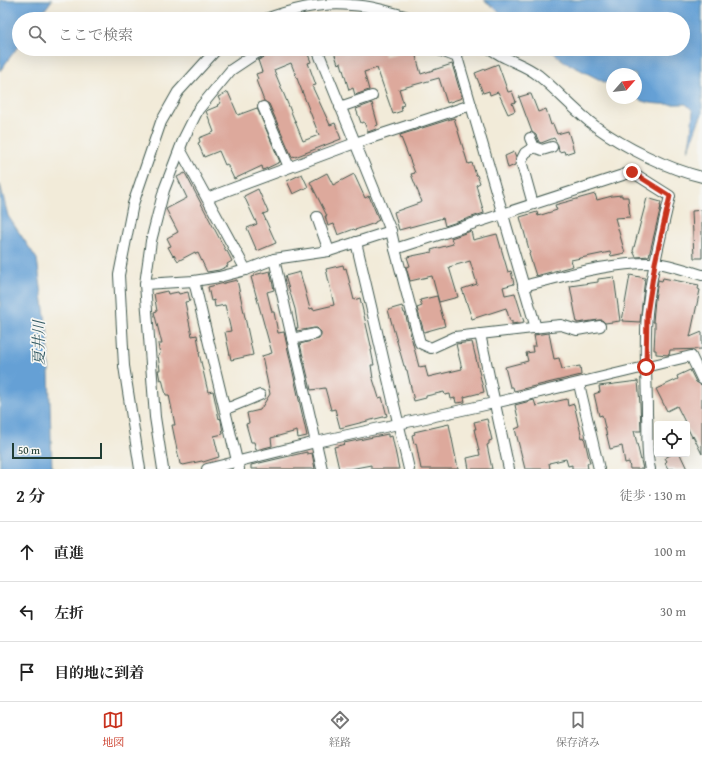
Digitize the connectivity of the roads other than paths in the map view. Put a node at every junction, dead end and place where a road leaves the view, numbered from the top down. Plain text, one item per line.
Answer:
1 (288, 12) edge
2 (391, 12) edge
3 (211, 56) edge
4 (252, 56) edge
5 (320, 56) edge
6 (454, 56) edge
7 (502, 56) edge
8 (372, 96) dead end
9 (471, 105) junction
10 (263, 107) dead end
11 (340, 107) junction
12 (355, 143) junction
13 (552, 146) dead end
14 (180, 149) junction
15 (289, 168) junction
16 (702, 178) edge
17 (207, 198) junction
18 (533, 204) junction
19 (502, 214) junction
20 (316, 216) dead end
21 (391, 230) junction
22 (356, 242) junction
23 (394, 249) junction
24 (329, 251) junction
25 (274, 259) junction
26 (655, 263) junction
27 (246, 270) junction
28 (702, 275) edge
29 (194, 281) junction
30 (145, 284) junction
31 (523, 286) junction
32 (600, 326) dead end
33 (536, 328) junction
34 (315, 334) dead end
35 (480, 334) junction
36 (292, 339) junction
37 (646, 367) junction
38 (702, 379) edge
39 (579, 384) junction
40 (260, 395) dead end
41 (494, 403) junction
42 (225, 408) junction
43 (398, 424) junction
44 (316, 442) junction
45 (238, 466) edge
46 (140, 469) edge
47 (163, 469) edge
48 (207, 469) edge
49 (322, 469) edge
50 (409, 469) edge
51 (509, 469) edge
52 (599, 469) edge
53 (650, 469) edge

1 - 2 street
3 - 46 street
4 - 14 street
5 - 11 street
6 - 9 street
7 - 16 street
8 - 11 street
9 - 12 street
9 - 19 street
10 - 15 street
11 - 12 street
12 - 15 street
12 - 21 street
13 - 18 street
14 - 17 street
14 - 30 street
15 - 17 street
17 - 27 street
18 - 19 street
18 - 26 street
19 - 23 street
19 - 31 street
20 - 24 street
21 - 22 street
21 - 23 street
22 - 24 street
22 - 43 street
23 - 35 street
24 - 25 street
25 - 27 street
25 - 36 street
26 - 28 street
26 - 31 street
26 - 37 street
27 - 29 street
29 - 30 street
29 - 42 street
30 - 47 street
31 - 33 street
32 - 33 street
33 - 35 street
34 - 36 street
35 - 41 street
36 - 44 street
37 - 38 street
37 - 39 street
37 - 53 street
39 - 41 street
39 - 52 street
40 - 42 street
41 - 43 street
41 - 51 street
42 - 45 street
43 - 44 street
43 - 50 street
44 - 45 street
44 - 49 street
45 - 48 street

